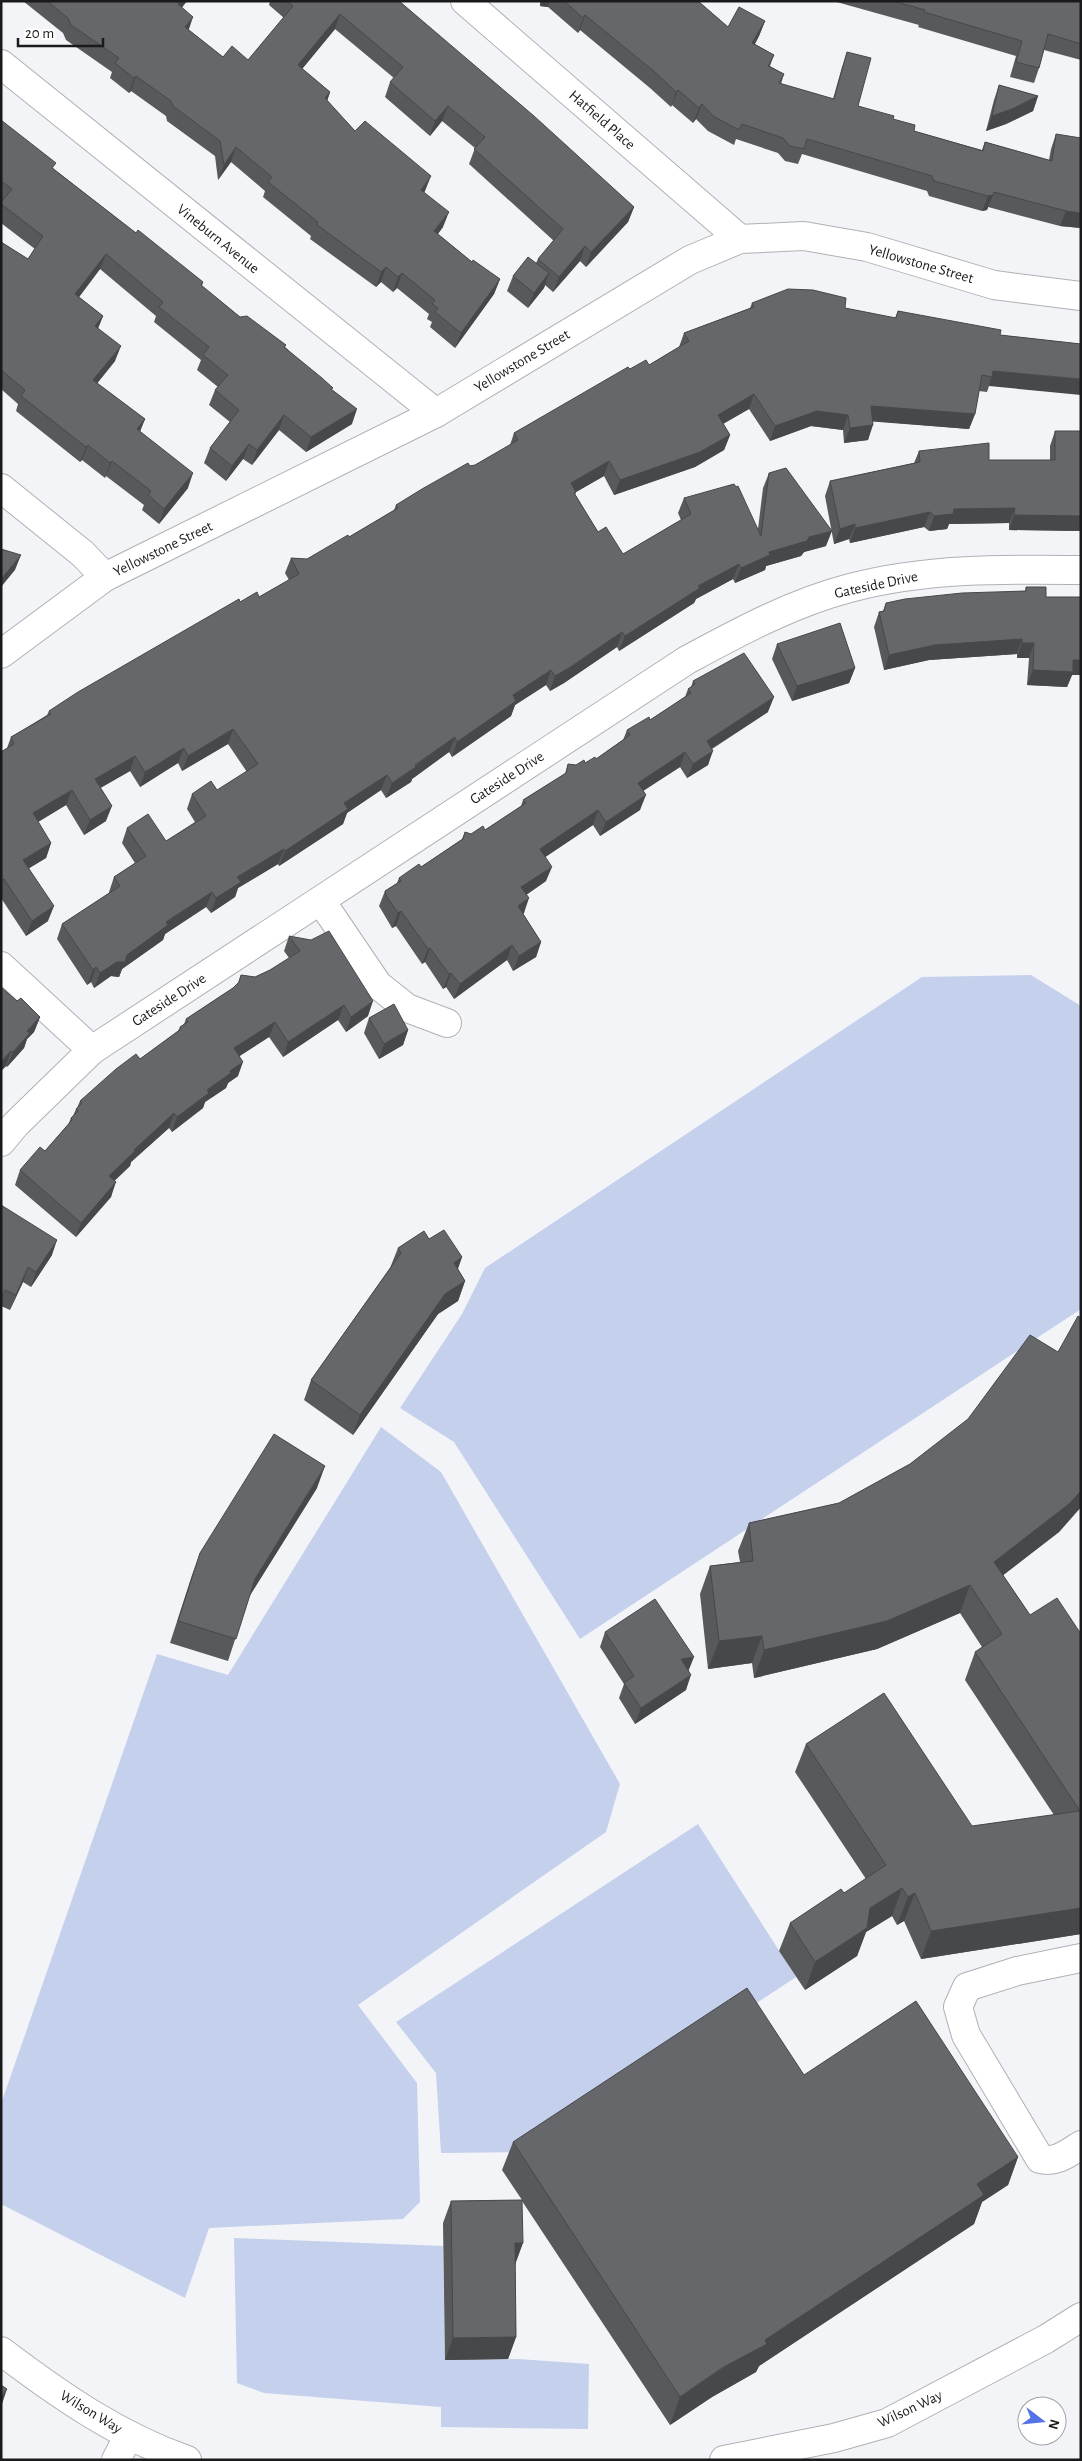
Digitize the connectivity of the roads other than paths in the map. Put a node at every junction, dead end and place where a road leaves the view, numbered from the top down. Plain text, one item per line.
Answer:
1 (465, 1) edge
2 (1, 64) edge
3 (740, 239) junction
4 (1081, 296) edge
5 (436, 413) junction
6 (1, 488) edge
7 (1081, 570) edge
8 (105, 577) junction
9 (1, 654) edge
10 (321, 901) junction
11 (1, 966) edge
12 (448, 1023) dead end
13 (92, 1050) junction
14 (1, 1142) edge
15 (1081, 1958) edge
16 (1081, 2145) edge
17 (1081, 2317) edge
18 (1, 2351) edge
19 (129, 2435) junction
20 (116, 2460) edge
21 (187, 2460) edge
22 (724, 2460) edge

1 - 3 street, Hatfield Place
2 - 5 street, Vineburn Avenue
3 - 4 street, Yellowstone Street
3 - 5 street, Yellowstone Street
5 - 8 street, Yellowstone Street
6 - 8 street
7 - 10 street, Gateside Drive
8 - 9 street, Yellowstone Street
10 - 12 street
10 - 13 street, Gateside Drive
11 - 13 street
13 - 14 street, Gateside Drive
15 - 16 street
17 - 22 street, Wilson Way
18 - 19 street, Wilson Way
19 - 20 street
19 - 21 street, Wilson Way

